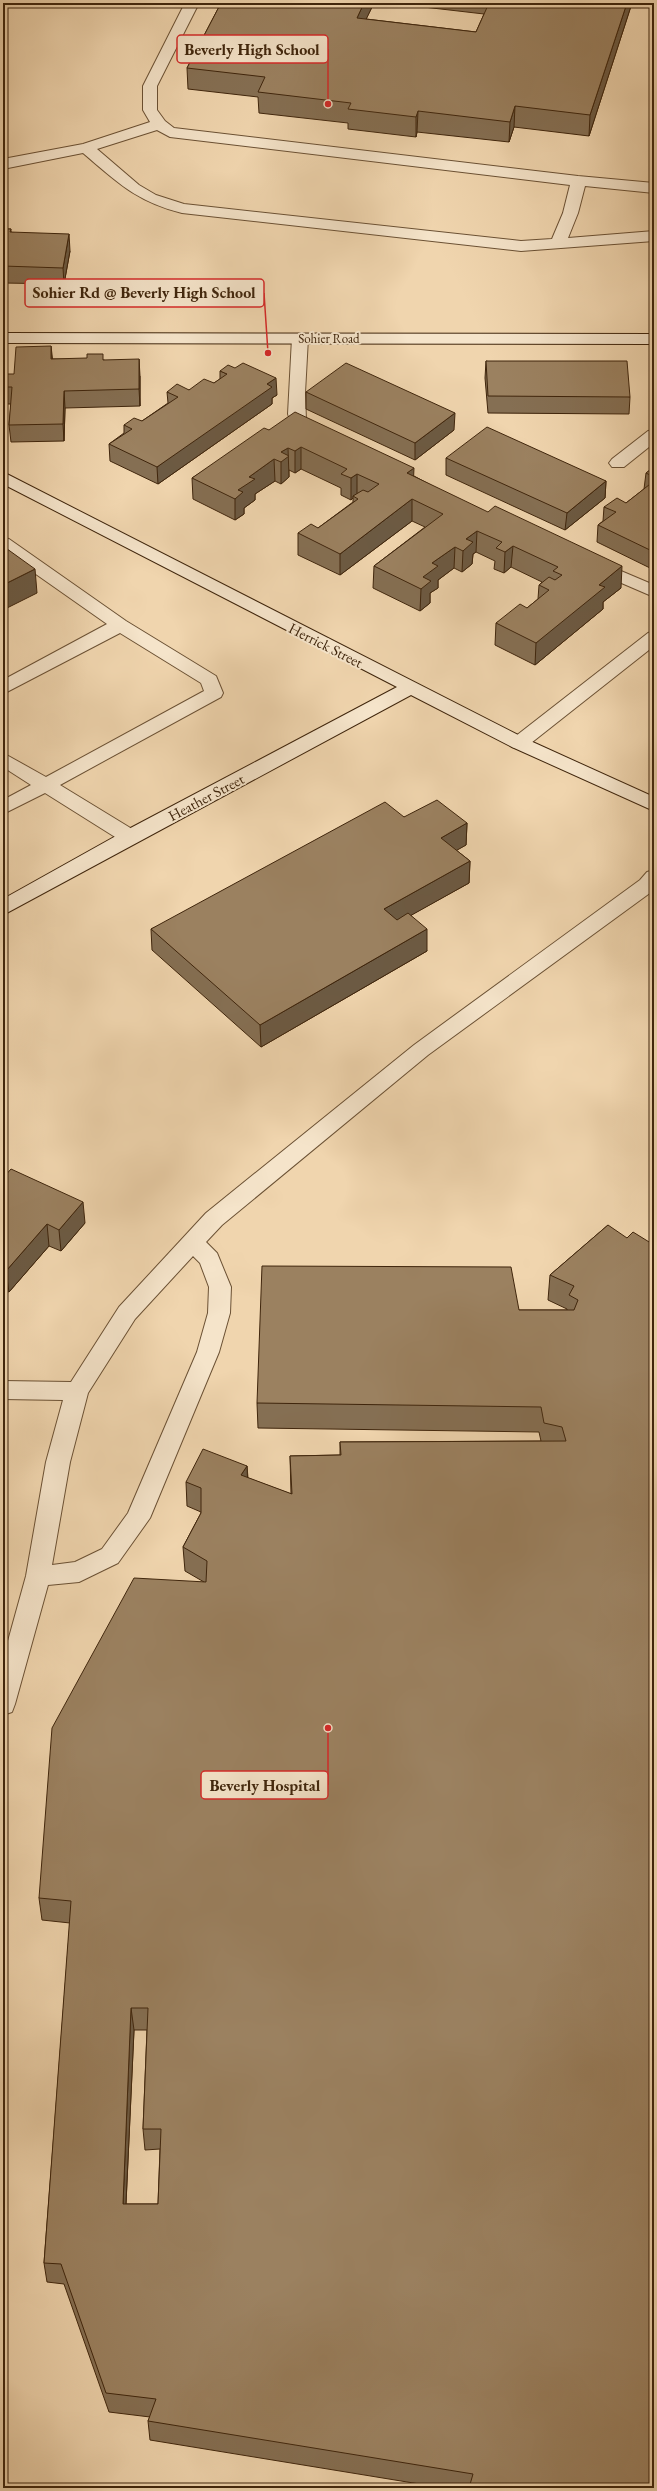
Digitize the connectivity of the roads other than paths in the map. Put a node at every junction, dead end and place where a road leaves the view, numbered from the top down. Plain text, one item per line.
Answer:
1 (192, 3) edge
2 (159, 124) junction
3 (86, 148) junction
4 (3, 164) edge
5 (578, 181) junction
6 (654, 188) edge
7 (654, 236) edge
8 (557, 244) junction
9 (3, 338) edge
10 (300, 338) junction
11 (654, 339) edge
12 (332, 441) edge
13 (650, 442) edge
14 (618, 464) dead end
15 (3, 477) edge
16 (3, 543) edge
17 (582, 559) edge
18 (654, 592) edge
19 (120, 625) junction
20 (654, 637) edge
21 (3, 688) edge
22 (410, 688) junction
23 (519, 743) junction
24 (3, 760) edge
25 (46, 786) junction
26 (654, 805) edge
27 (3, 808) edge
28 (130, 837) junction
29 (654, 877) edge
30 (3, 908) edge
31 (192, 1242) junction
32 (3, 1390) edge
33 (78, 1391) junction
34 (38, 1576) junction
35 (3, 1704) edge

1 - 2 street
2 - 3 street
2 - 5 street
3 - 4 street
3 - 8 street
5 - 6 street
5 - 8 street
7 - 8 street
9 - 10 street, Sohier Road
10 - 11 street, Sohier Road
10 - 12 street
13 - 14 street
15 - 22 street, Herrick Street
16 - 19 street
17 - 18 street
19 - 21 street
19 - 25 street
20 - 23 street
22 - 23 street, Herrick Street
22 - 28 street, Heather Street
23 - 26 street, Herrick Street
24 - 25 street
25 - 27 street
25 - 28 street
28 - 30 street, Heather Street
29 - 31 street
31 - 33 street
31 - 34 street
32 - 33 street
33 - 34 street
34 - 35 street

